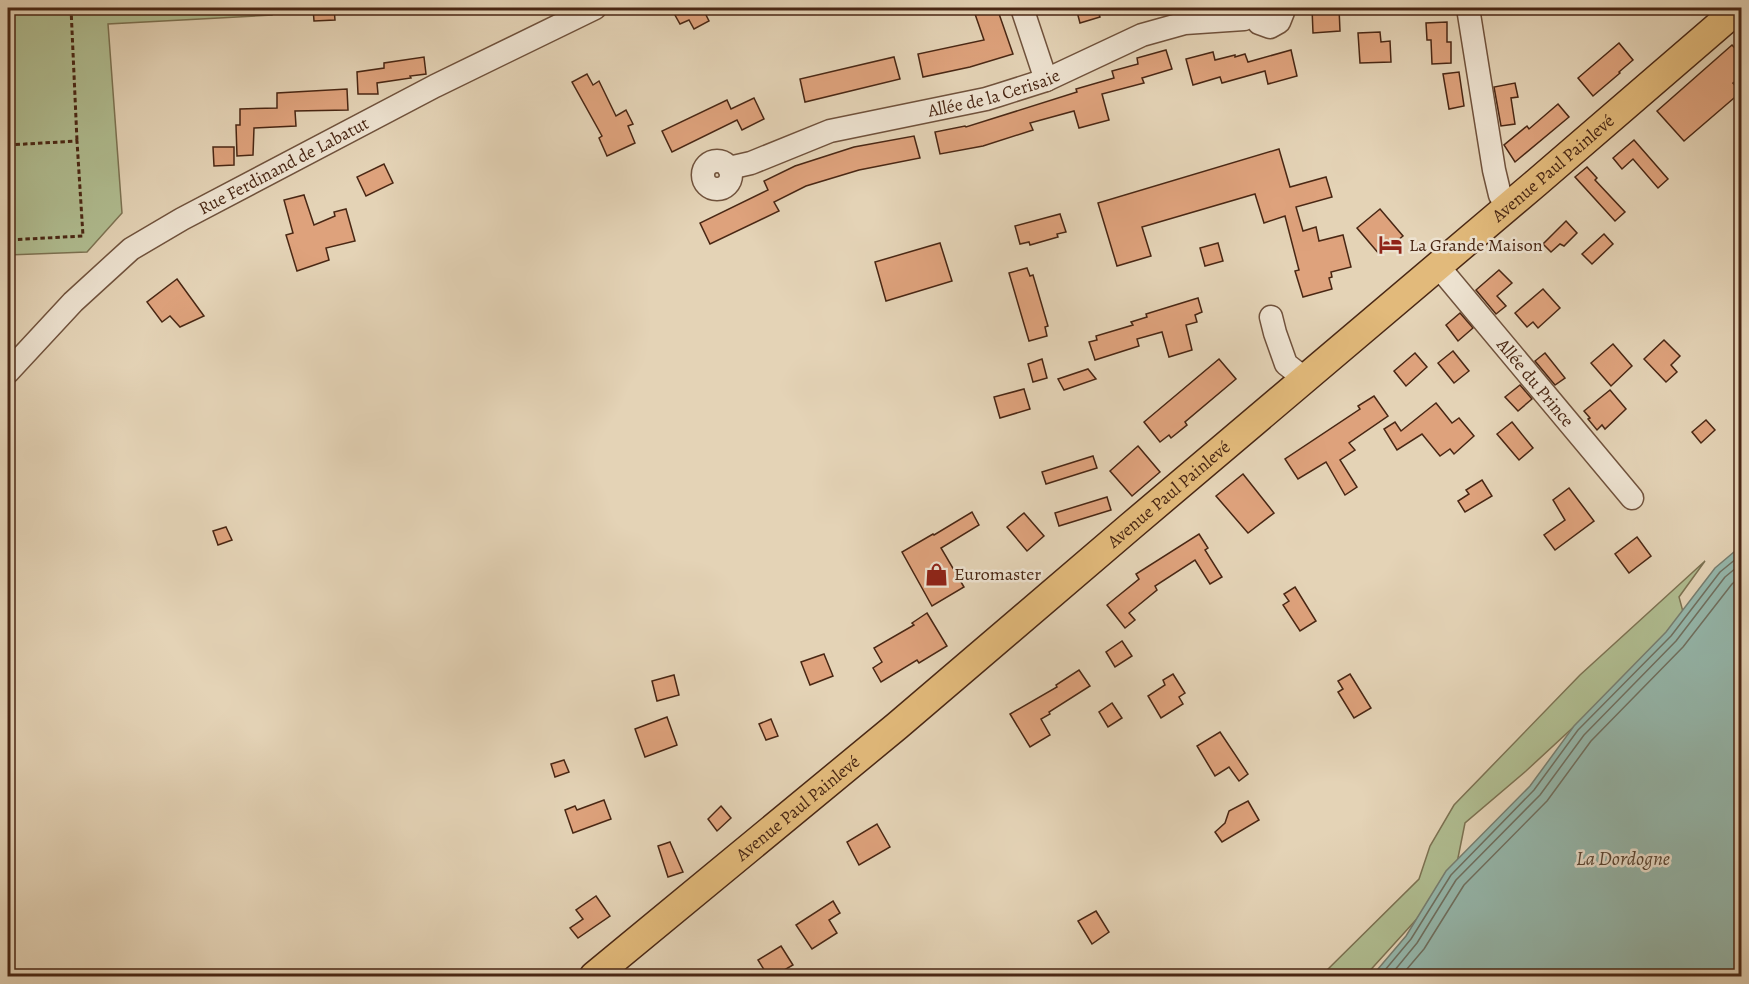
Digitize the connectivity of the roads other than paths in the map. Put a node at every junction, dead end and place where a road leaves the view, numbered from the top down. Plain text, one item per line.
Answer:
1 (595, 8) edge
2 (1022, 8) edge
3 (1281, 8) edge
4 (1468, 8) edge
5 (1739, 8) edge
6 (1256, 10) edge
7 (1046, 80) junction
8 (729, 168) dead end
9 (1509, 206) junction
10 (1438, 266) junction
11 (1270, 318) dead end
12 (8, 372) edge
13 (1305, 379) junction
14 (1632, 498) dead end
15 (594, 976) edge

1 - 12 street, Rue Ferdinand de Labatut
2 - 7 street
3 - 6 street, Allée de la Cerisaie
4 - 9 street
5 - 9 main road, Avenue Paul Painlevé
6 - 7 street, Allée de la Cerisaie
7 - 8 street, Allée de la Cerisaie
9 - 10 main road, Avenue Paul Painlevé
10 - 13 main road, Avenue Paul Painlevé
10 - 14 street, Allée du Prince
11 - 13 street
13 - 15 main road, Avenue Paul Painlevé

